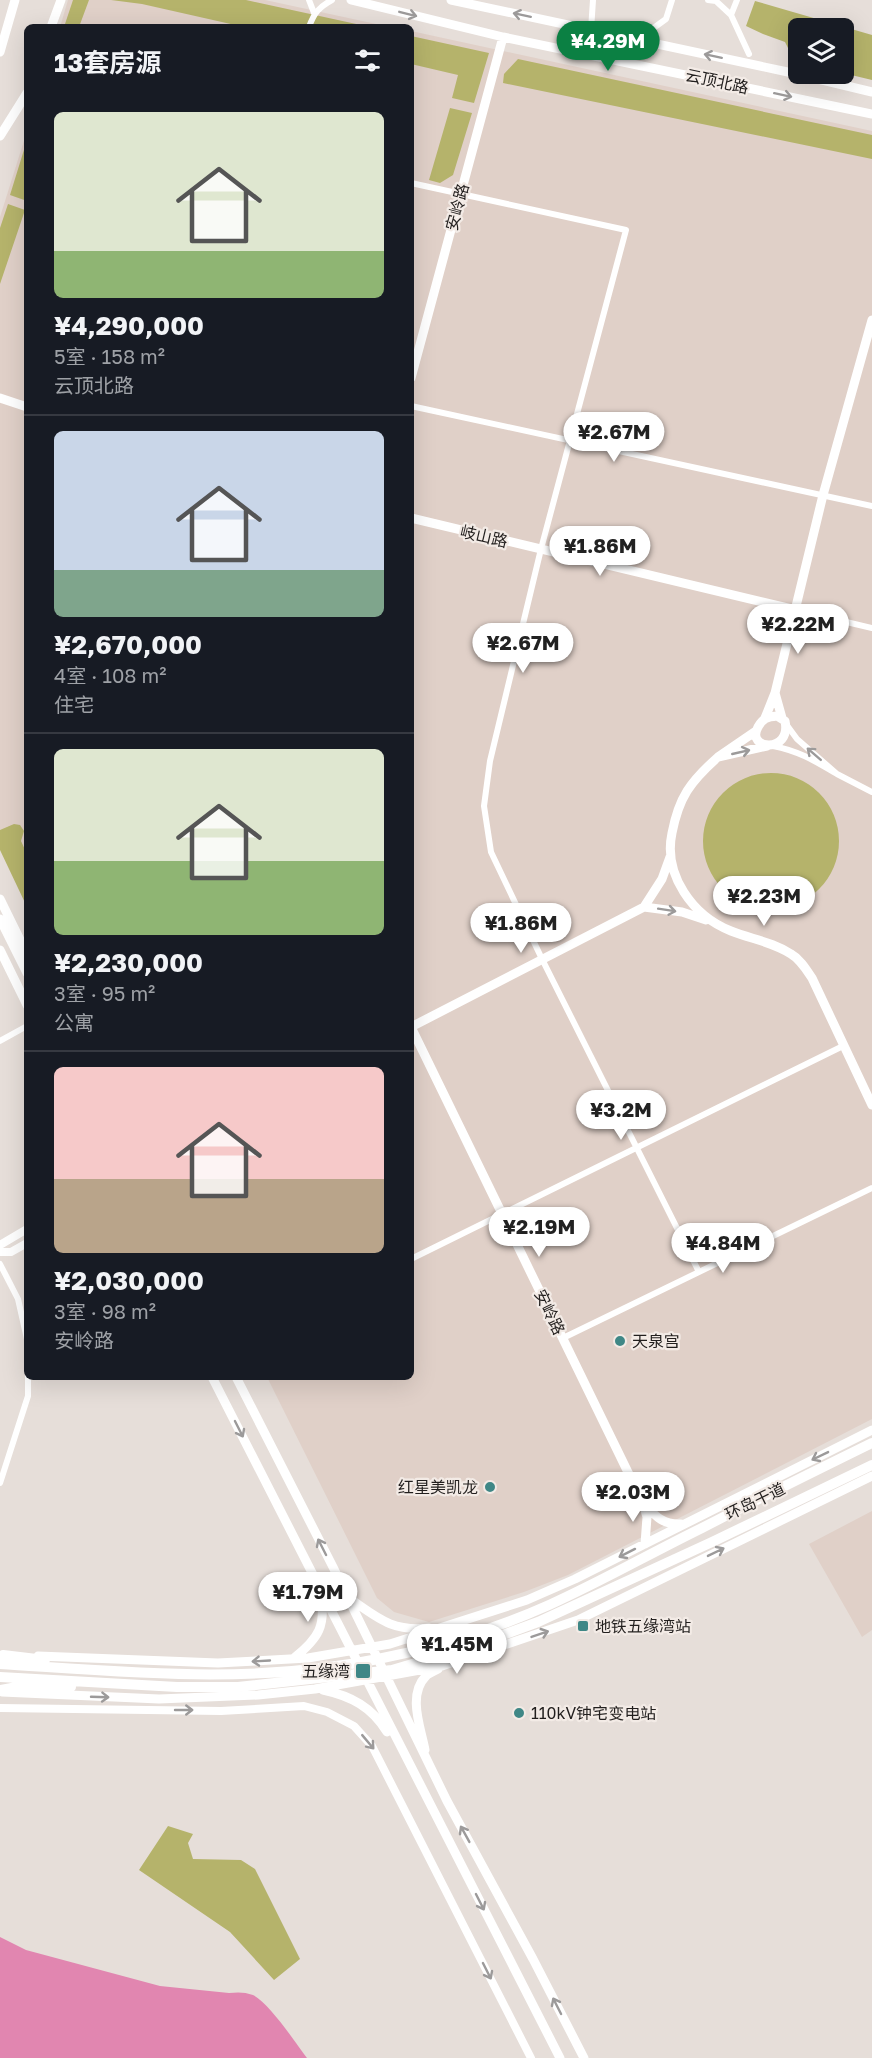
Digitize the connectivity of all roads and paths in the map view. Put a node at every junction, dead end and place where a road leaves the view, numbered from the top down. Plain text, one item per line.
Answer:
1 (15, 0) edge
2 (61, 0) edge
3 (309, 0) edge
4 (332, 0) edge
5 (351, 0) edge
6 (451, 0) edge
7 (593, 0) edge
8 (672, 0) edge
9 (708, 0) edge
10 (737, 0) edge
11 (314, 13) junction
12 (730, 15) junction
13 (52, 24) edge
14 (310, 24) edge
15 (591, 30) junction
16 (503, 37) junction
17 (638, 40) junction
18 (0, 52) edge
19 (749, 54) dead end
20 (872, 92) edge
21 (24, 98) edge
22 (872, 114) edge
23 (0, 136) edge
24 (414, 184) edge
25 (461, 194) junction
26 (872, 320) edge
27 (414, 367) edge
28 (0, 398) edge
29 (24, 406) edge
30 (414, 407) edge
31 (570, 441) junction
32 (823, 495) junction
33 (872, 506) edge
34 (414, 519) edge
35 (541, 549) junction
36 (796, 610) junction
37 (872, 628) edge
38 (774, 693) junction
39 (765, 718) junction
40 (784, 721) junction
41 (756, 731) junction
42 (770, 746) junction
43 (718, 757) junction
44 (837, 774) junction
45 (872, 792) edge
46 (670, 857) junction
47 (0, 899) edge
48 (644, 907) junction
49 (0, 919) edge
50 (712, 921) junction
51 (24, 948) edge
52 (0, 950) edge
53 (542, 959) junction
54 (24, 968) edge
55 (24, 999) edge
56 (414, 1025) edge
57 (24, 1028) edge
58 (414, 1033) edge
59 (0, 1041) edge
60 (843, 1046) junction
61 (872, 1105) edge
62 (636, 1147) junction
63 (872, 1188) edge
64 (502, 1213) junction
65 (24, 1231) edge
66 (0, 1245) edge
67 (24, 1245) edge
68 (0, 1252) edge
69 (414, 1257) edge
70 (0, 1264) edge
71 (699, 1272) junction
72 (24, 1326) edge
73 (562, 1338) junction
74 (28, 1380) edge
75 (214, 1380) edge
76 (238, 1380) edge
77 (872, 1430) edge
78 (872, 1443) edge
79 (872, 1465) edge
80 (872, 1476) edge
81 (0, 1483) edge
82 (642, 1500) junction
83 (683, 1524) junction
84 (645, 1544) junction
85 (319, 1585) junction
86 (347, 1596) junction
87 (452, 1626) junction
88 (371, 1647) junction
89 (352, 1650) junction
90 (1, 1658) edge
91 (293, 1659) junction
92 (442, 1666) junction
93 (387, 1676) junction
94 (0, 1677) edge
95 (367, 1680) junction
96 (123, 1684) junction
97 (315, 1689) junction
98 (0, 1691) edge
99 (0, 1708) edge
100 (429, 1767) junction
101 (411, 1769) junction
102 (531, 2058) edge
103 (560, 2058) edge
104 (584, 2058) edge

1 - 18 main road
2 - 13 main road
3 - 11 street
4 - 11 street
5 -> 16 main road, 云顶北路
15 -> 6 main road, 云顶北路
7 - 15 street
8 - 17 street
9 - 12 street
10 - 12 street
11 - 14 street
12 - 19 street
15 - 17 main road, 云顶北路
16 -> 22 main road, 云顶北路
16 - 25 main road, 安岭路
20 -> 17 main road, 云顶北路
21 - 23 main road
24 - 25 street
25 - 27 main road, 安岭路
25 - 31 street
26 - 32 main road
28 - 29 main road
30 - 31 street
31 - 32 street
31 - 35 street
32 - 33 street
32 - 36 main road
34 - 35 main road, 岐山路
35 - 36 main road, 岐山路
35 - 53 street
36 - 37 street, 岐山路
36 - 38 main road
38 - 39 main road
38 - 40 main road
39 - 40 main road
39 - 41 main road
40 - 42 main road
44 -> 40 street
41 - 42 main road
41 - 43 main road
43 -> 42 main road
42 - 44 street
43 - 46 main road
44 - 45 street
46 - 48 main road
46 - 50 main road
47 - 51 main road
48 -> 50 main road
48 - 53 main road
49 - 54 main road
50 - 60 main road
52 - 55 main road
53 - 56 main road
53 - 62 street
57 - 59 street
58 - 64 main road, 安岭路
60 - 61 main road
60 - 62 street
62 - 64 street
62 - 71 street
63 - 71 street
64 - 69 street
64 - 73 main road, 安岭路
65 - 66 street
67 - 68 street
70 - 72 street
71 - 73 street
73 - 82 main road, 安岭路
74 - 81 street
75 -> 85 main road
86 -> 76 main road
77 -> 83 main road
78 - 90 highway, 环岛干道
79 - 96 highway, 环岛干道
92 -> 80 main road
82 - 83 main road
82 - 84 main road
83 - 84 main road
84 -> 87 main road
85 - 89 main road
85 - 91 main road
86 - 87 main road
86 - 88 main road
87 - 88 main road
88 - 89 main road
88 - 93 main road
89 - 91 main road
89 - 95 main road
91 -> 90 main road
92 - 93 main road
92 - 100 main road
93 - 95 main road
93 - 100 main road
94 - 96 highway
95 - 97 main road
95 - 101 main road
96 - 98 highway
98 -> 97 main road
97 - 101 main road
99 -> 102 street
104 -> 100 main road
101 -> 103 main road

